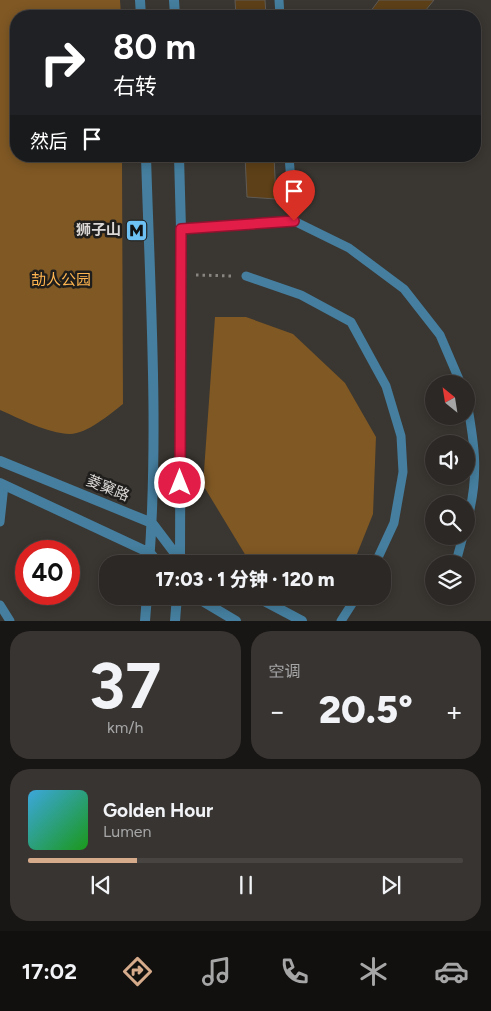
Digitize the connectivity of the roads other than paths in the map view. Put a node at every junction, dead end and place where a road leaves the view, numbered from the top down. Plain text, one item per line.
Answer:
1 (146, 162) edge
2 (179, 162) edge
3 (289, 162) edge
4 (294, 221) junction
5 (181, 229) junction
6 (246, 276) road end
7 (457, 375) edge
8 (471, 425) edge
9 (0, 461) edge
10 (2, 484) edge
11 (473, 495) edge
12 (0, 522) edge
13 (152, 523) junction
14 (141, 555) edge
15 (149, 555) edge
16 (177, 555) edge
17 (183, 555) edge
18 (380, 555) edge
19 (0, 605) edge
20 (146, 605) edge
21 (176, 605) edge
22 (209, 605) edge
23 (272, 605) edge
24 (351, 605) edge
25 (10, 621) edge
26 (145, 621) edge
27 (175, 621) edge
28 (236, 621) edge
29 (302, 621) edge
30 (341, 621) edge

1 - 13 street
2 - 5 street
3 - 4 lane
4 - 5 lane
4 - 7 lane
5 - 17 street
6 - 18 lane
8 - 11 lane
9 - 13 street, 菱窠路
10 - 12 lane
10 - 14 street
13 - 15 street
13 - 16 street
19 - 25 lane
20 - 26 street
21 - 27 street
22 - 28 street
23 - 29 street
24 - 30 lane

